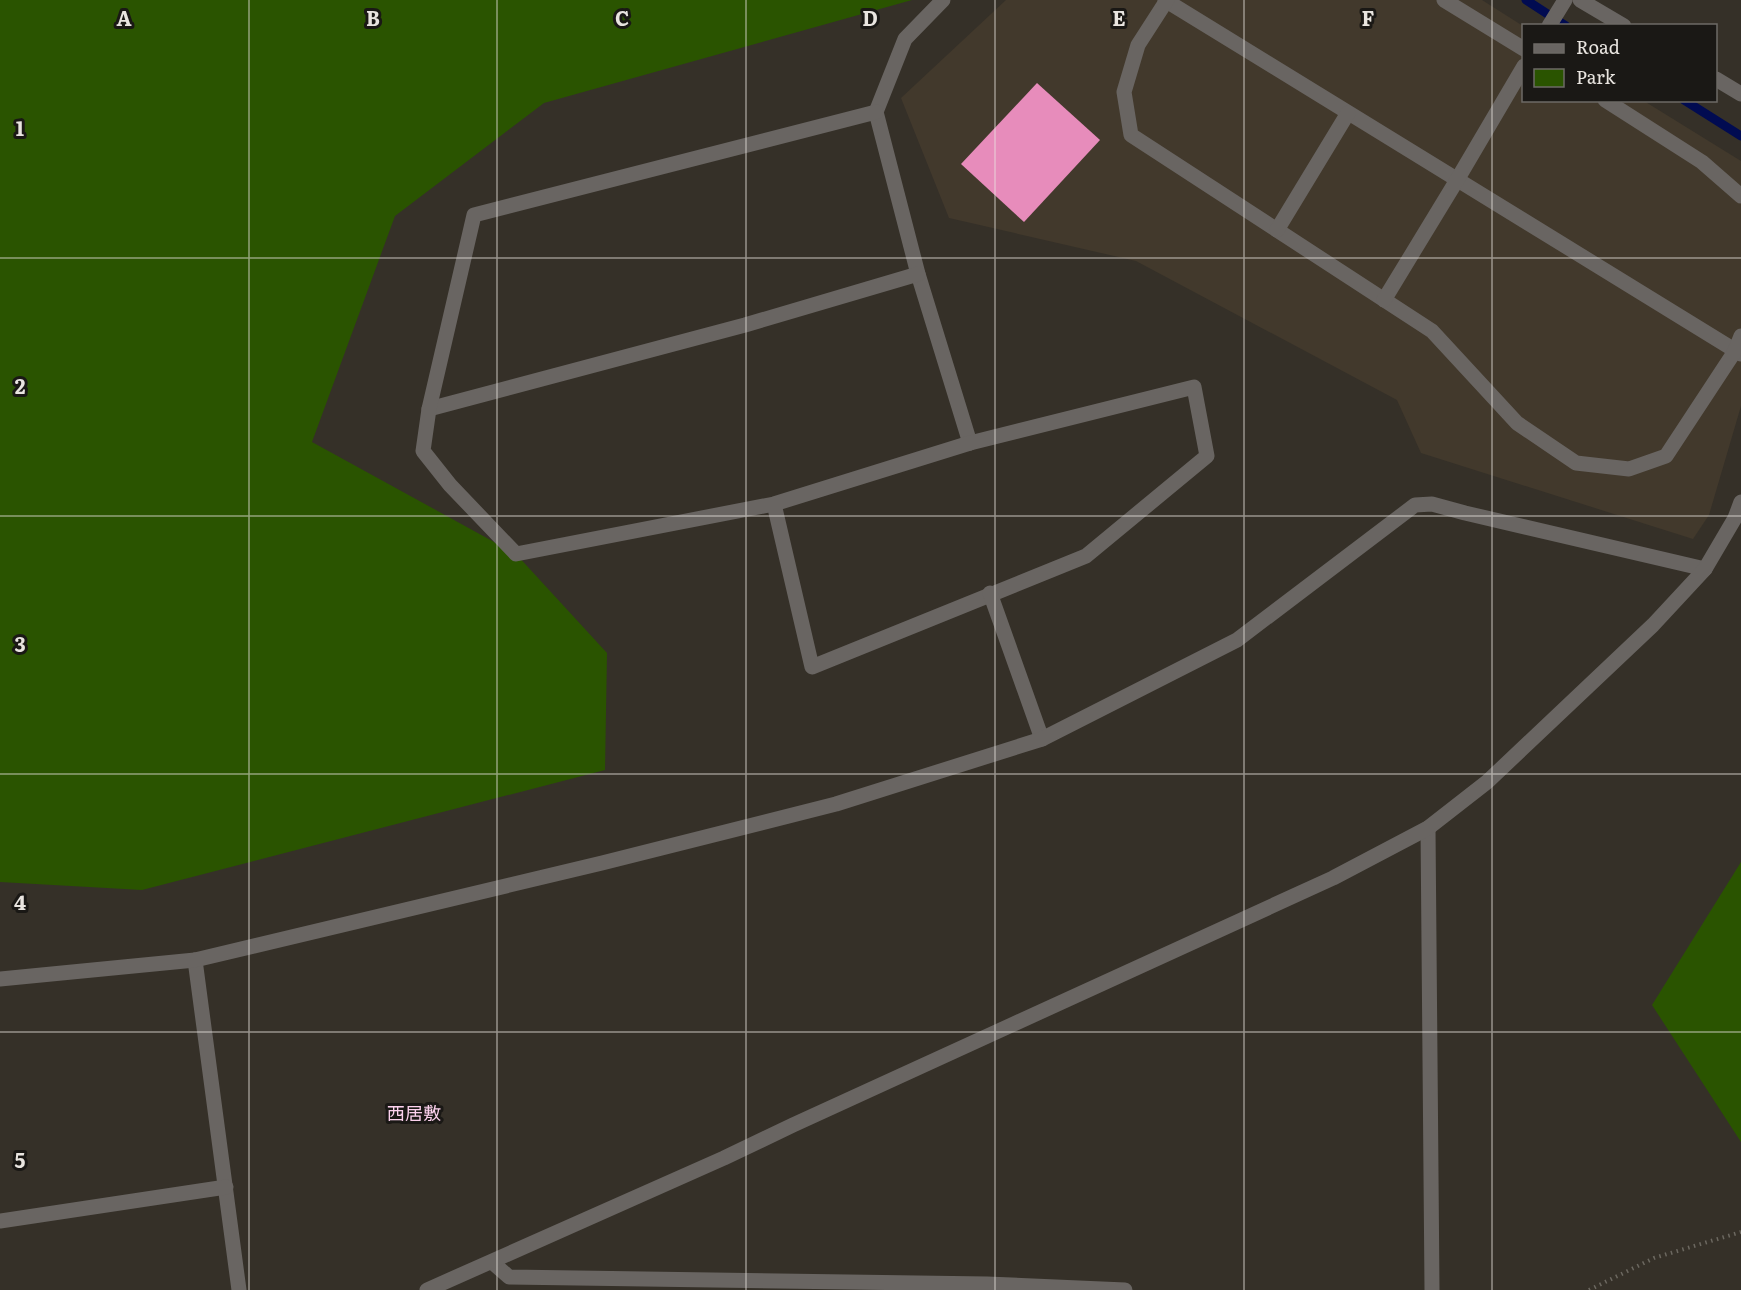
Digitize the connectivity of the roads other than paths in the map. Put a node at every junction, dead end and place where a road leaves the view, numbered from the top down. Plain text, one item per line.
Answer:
1 (942, 0) edge
2 (1166, 0) edge
3 (1444, 0) edge
4 (1565, 0) edge
5 (1580, 0) edge
6 (1550, 24) edge
7 (1621, 24) edge
8 (1522, 48) edge
9 (1522, 69) edge
10 (1717, 80) edge
11 (1741, 94) edge
12 (1608, 102) edge
13 (876, 112) junction
14 (1348, 112) junction
15 (1457, 180) junction
16 (1741, 196) edge
17 (1277, 230) junction
18 (918, 274) junction
19 (1384, 300) junction
20 (1741, 336) edge
21 (1738, 352) edge
22 (429, 409) junction
23 (970, 443) junction
24 (1741, 502) edge
25 (774, 504) junction
26 (1705, 569) junction
27 (990, 593) junction
28 (1042, 738) junction
29 (1428, 828) junction
30 (195, 960) junction
31 (0, 979) edge
32 (226, 1187) junction
33 (0, 1221) edge
34 (492, 1262) junction
35 (987, 1287) edge
36 (239, 1290) edge
37 (426, 1290) edge
38 (1125, 1290) edge
39 (1432, 1290) edge

1 - 13 street
2 - 14 street
2 - 17 street
3 - 8 street
4 - 6 street
5 - 7 street
9 - 15 street
10 - 11 street
12 - 16 street
13 - 18 street
13 - 22 street
14 - 15 street
14 - 17 street
15 - 19 street
15 - 21 street
17 - 19 street
18 - 22 street
18 - 23 street
19 - 21 street
20 - 21 street
22 - 25 street
23 - 25 street
23 - 27 street
24 - 26 street
25 - 27 street
26 - 28 street
26 - 29 street
27 - 28 street
28 - 30 street
29 - 34 street
29 - 39 street
30 - 31 street
30 - 32 street
32 - 33 street
32 - 36 street
34 - 35 street
34 - 37 street
35 - 38 street

